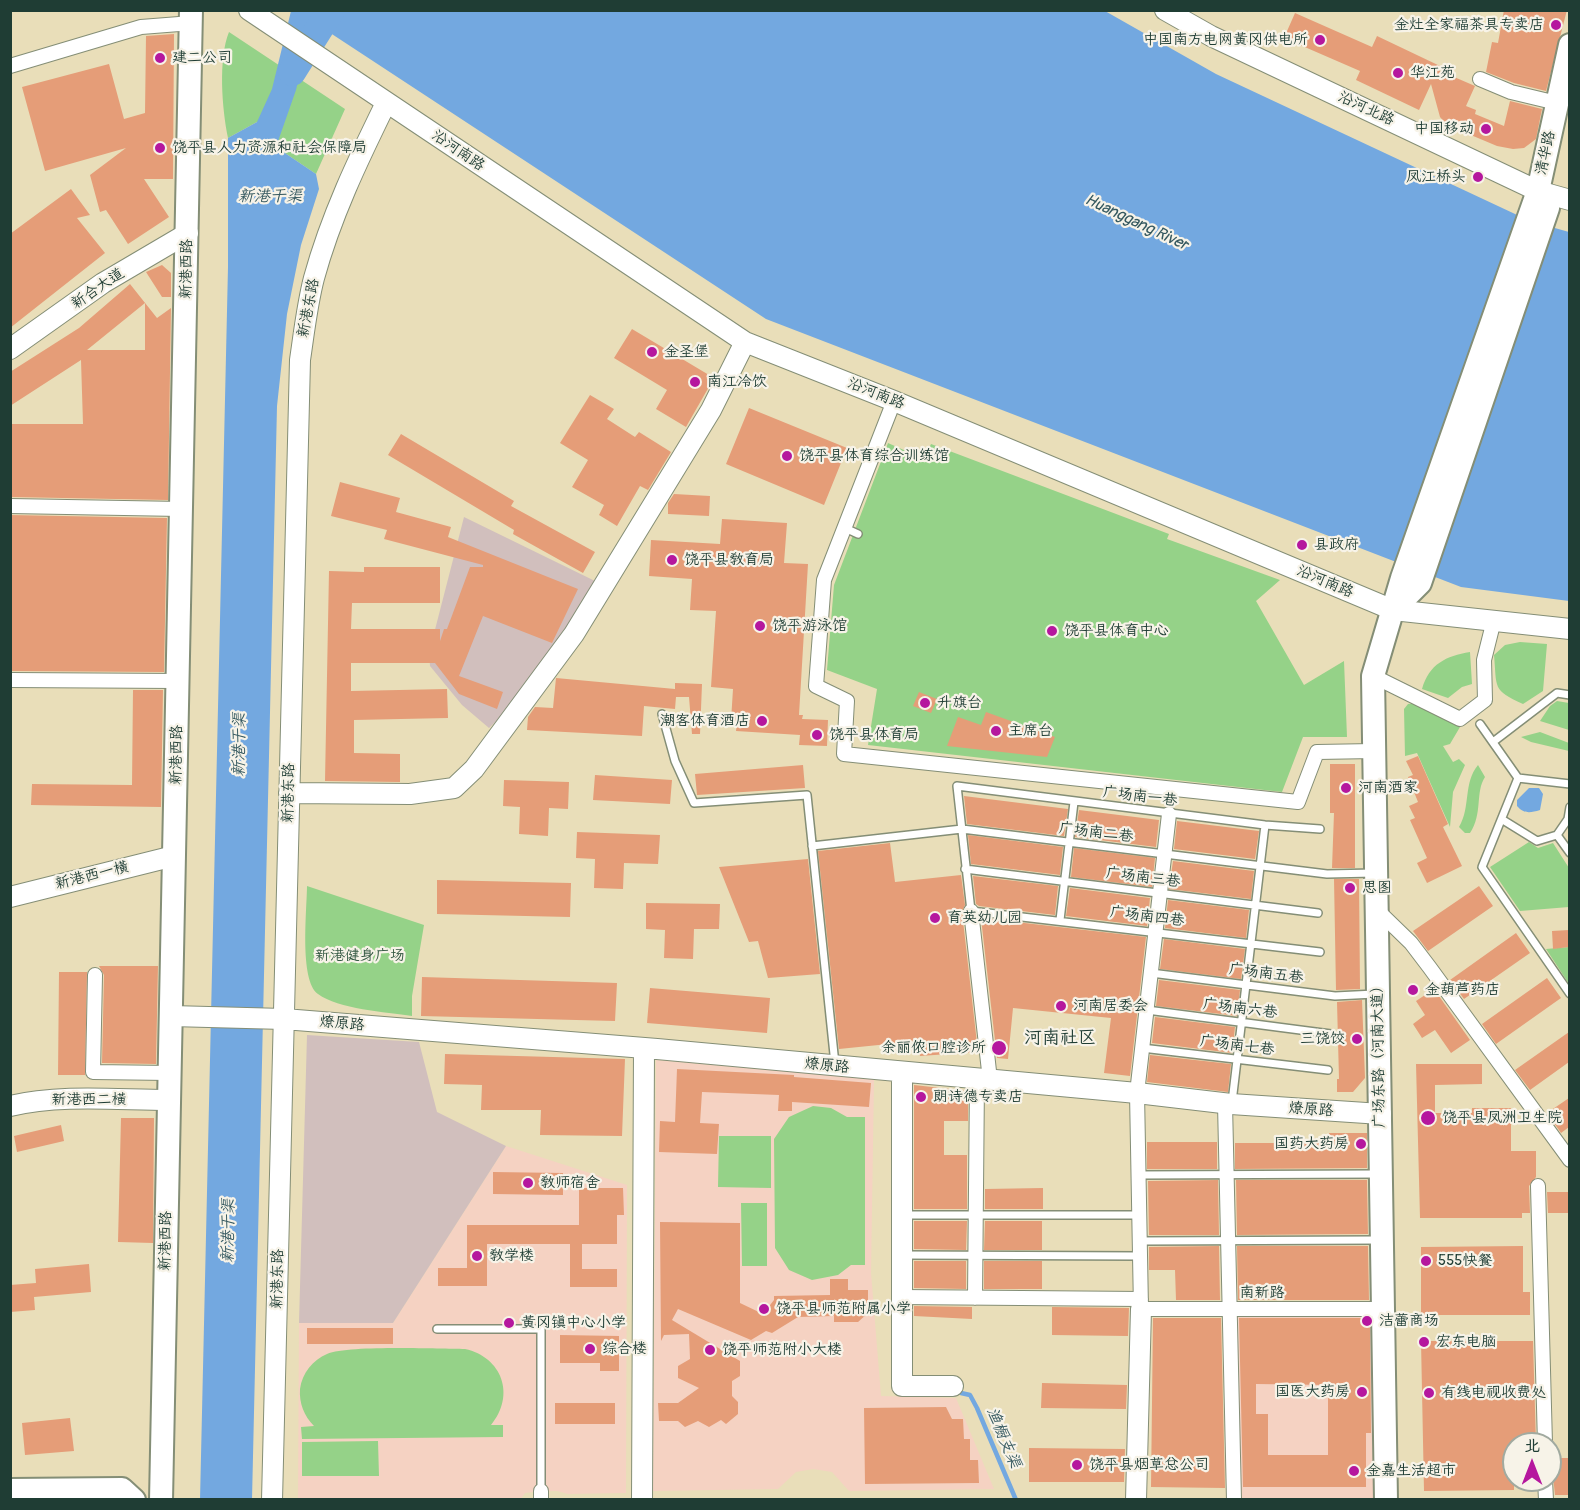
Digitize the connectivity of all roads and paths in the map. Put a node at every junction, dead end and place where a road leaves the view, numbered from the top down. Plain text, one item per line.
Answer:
1 (249, 10) edge
2 (1165, 10) edge
3 (191, 17) edge
4 (1569, 45) edge
5 (10, 66) edge
6 (1480, 79) dead end
7 (386, 102) junction
8 (1557, 103) junction
9 (1569, 200) edge
10 (1538, 204) junction
11 (188, 233) junction
12 (745, 342) junction
13 (10, 349) edge
14 (894, 401) junction
15 (10, 506) edge
16 (181, 509) junction
17 (844, 528) junction
18 (858, 534) dead end
19 (1393, 610) junction
20 (1494, 620) junction
21 (1569, 629) edge
22 (1373, 676) junction
23 (10, 680) edge
24 (178, 681) junction
25 (1569, 695) edge
26 (1472, 711) junction
27 (662, 714) dead end
28 (1480, 724) joint
29 (1493, 742) junction
30 (1374, 751) junction
31 (1518, 778) junction
32 (1569, 784) edge
33 (290, 793) junction
34 (1074, 802) junction
35 (1569, 807) edge
36 (1169, 814) junction
37 (1503, 820) junction
38 (1265, 825) junction
39 (962, 829) junction
40 (1320, 829) dead end
41 (1557, 835) junction
42 (1069, 844) junction
43 (812, 846) junction
44 (1569, 853) edge
45 (1164, 855) junction
46 (174, 856) junction
47 (1260, 866) junction
48 (965, 869) junction
49 (1376, 873) junction
50 (1065, 881) junction
51 (1160, 893) junction
52 (10, 897) edge
53 (1255, 905) junction
54 (1377, 910) junction
55 (971, 911) junction
56 (1318, 913) dead end
57 (1060, 920) junction
58 (1156, 932) junction
59 (1251, 943) junction
60 (1320, 952) dead end
61 (1151, 973) junction
62 (94, 975) dead end
63 (1246, 985) junction
64 (1378, 994) junction
65 (1569, 994) edge
66 (1147, 1010) junction
67 (171, 1016) junction
68 (278, 1019) junction
69 (1241, 1023) junction
70 (1331, 1034) dead end
71 (644, 1048) junction
72 (1142, 1048) junction
73 (1237, 1061) junction
74 (835, 1066) junction
75 (1328, 1070) dead end
76 (169, 1073) junction
77 (902, 1074) junction
78 (984, 1080) junction
79 (1137, 1093) junction
80 (169, 1100) junction
81 (1228, 1104) junction
82 (10, 1106) edge
83 (1381, 1114) junction
84 (1569, 1160) edge
85 (1226, 1174) junction
86 (1381, 1174) junction
87 (1139, 1175) junction
88 (1538, 1186) dead end
89 (901, 1215) junction
90 (976, 1215) junction
91 (1139, 1215) junction
92 (1383, 1240) junction
93 (1228, 1241) junction
94 (1140, 1249) junction
95 (901, 1255) junction
96 (975, 1255) junction
97 (901, 1297) junction
98 (975, 1298) junction
99 (1141, 1304) junction
100 (1383, 1309) junction
101 (1229, 1310) junction
102 (437, 1329) dead end
103 (953, 1386) dead end
104 (1545, 1432) edge
105 (10, 1490) edge
106 (541, 1496) edge
107 (134, 1500) edge
108 (161, 1500) edge
109 (272, 1500) edge
110 (642, 1500) edge
111 (1136, 1500) edge
112 (1234, 1500) edge
113 (1386, 1500) edge

1 - 7 main road, 沿河南路
2 - 10 main road, 沿河北路
3 - 5 street
3 - 11 main road, 新港西路
4 - 8 main road, 清华路
6 - 8 street
7 - 12 main road, 沿河南路
7 - 33 main road, 新港东路
8 - 10 main road, 清华路
9 - 10 main road, 沿河北路
10 - 19 main road, 清华路
11 - 13 main road, 新合大道
11 - 16 main road, 新港西路
12 - 14 main road, 沿河南路
12 - 33 main road
14 - 17 street
14 - 19 main road, 沿河南路
15 - 16 street
16 - 24 main road, 新港西路
17 - 18 lane
17 - 30 street
19 - 20 main road, 沿河南路
19 - 22 main road, 广场东路（河南大道）
20 - 21 main road, 沿河南路
20 - 26 street
22 - 26 street
22 - 30 main road, 广场东路（河南大道）
23 - 24 street
24 - 46 main road, 新港西路
25 - 29 lane
26 - 28 street
27 - 43 lane
28 - 29 lane
29 - 31 lane
30 - 49 main road, 广场东路（河南大道）
31 - 32 lane
31 - 37 lane
33 - 68 main road, 新港东路
34 - 36 lane, 广场南一巷
34 - 39 lane, 广场南一巷
34 - 42 lane
35 - 41 lane
36 - 38 lane, 广场南一巷
36 - 45 street
37 - 41 lane
37 - 65 lane
38 - 40 lane, 广场南一巷
38 - 47 lane
39 - 42 lane, 广场南二巷
39 - 43 lane, 广场南二巷
39 - 48 lane
41 - 44 lane
42 - 45 lane, 广场南二巷
42 - 50 lane
43 - 74 lane
45 - 47 lane, 广场南二巷
45 - 51 street
46 - 52 main road, 新港西一横
46 - 67 main road, 新港西路
47 - 49 lane, 广场南二巷
47 - 53 lane
48 - 50 lane, 广场南三巷
48 - 55 lane
49 - 54 main road, 广场东路（河南大道）
50 - 51 lane, 广场南三巷
50 - 57 lane
51 - 53 lane, 广场南三巷
51 - 58 street
53 - 56 lane, 广场南三巷
53 - 59 lane
54 - 64 main road, 广场东路（河南大道）
54 - 84 street
55 - 57 lane, 广场南四巷
55 - 78 street
57 - 58 lane, 广场南四巷
58 - 59 lane, 广场南四巷
58 - 61 street
59 - 60 lane, 广场南四巷
59 - 63 lane
61 - 63 lane, 广场南五巷
61 - 66 street
62 - 76 street
63 - 64 lane, 广场南五巷
63 - 69 lane
64 - 83 main road, 广场东路（河南大道）
66 - 69 lane, 广场南六巷
66 - 72 street
67 - 68 main road, 燎原路
67 - 76 main road, 新港西路
68 - 71 main road, 燎原路
68 - 109 main road, 新港东路
69 - 70 lane, 广场南六巷
69 - 73 lane
71 - 74 main road, 燎原路
71 - 110 main road
72 - 73 lane, 广场南七巷
72 - 79 street
73 - 75 lane, 广场南七巷
73 - 81 lane
74 - 77 main road, 燎原路
76 - 80 main road, 新港西路
77 - 78 main road, 燎原路
77 - 89 main road
78 - 79 main road, 燎原路
78 - 90 street
79 - 81 main road, 燎原路
79 - 87 street
80 - 82 main road, 新港西二横
80 - 108 main road, 新港西路
81 - 83 main road, 燎原路
81 - 85 street
83 - 86 main road, 广场东路（河南大道）
85 - 86 lane
85 - 87 lane
85 - 93 street
86 - 92 main road, 广场东路（河南大道）
87 - 91 street
88 - 104 street
89 - 90 lane
89 - 95 main road
90 - 91 lane
90 - 96 street
91 - 94 street
92 - 93 lane
92 - 100 main road, 广场东路（河南大道）
93 - 94 lane
93 - 101 street
94 - 96 lane
94 - 99 street
95 - 96 lane
95 - 97 main road
96 - 98 street
97 - 98 street, 南新路
97 - 103 main road
98 - 99 street, 南新路
99 - 101 street, 南新路
99 - 111 main road
100 - 101 street, 南新路
100 - 113 main road, 广场东路（河南大道）
101 - 112 street
102 - 106 lane
105 - 107 main road

